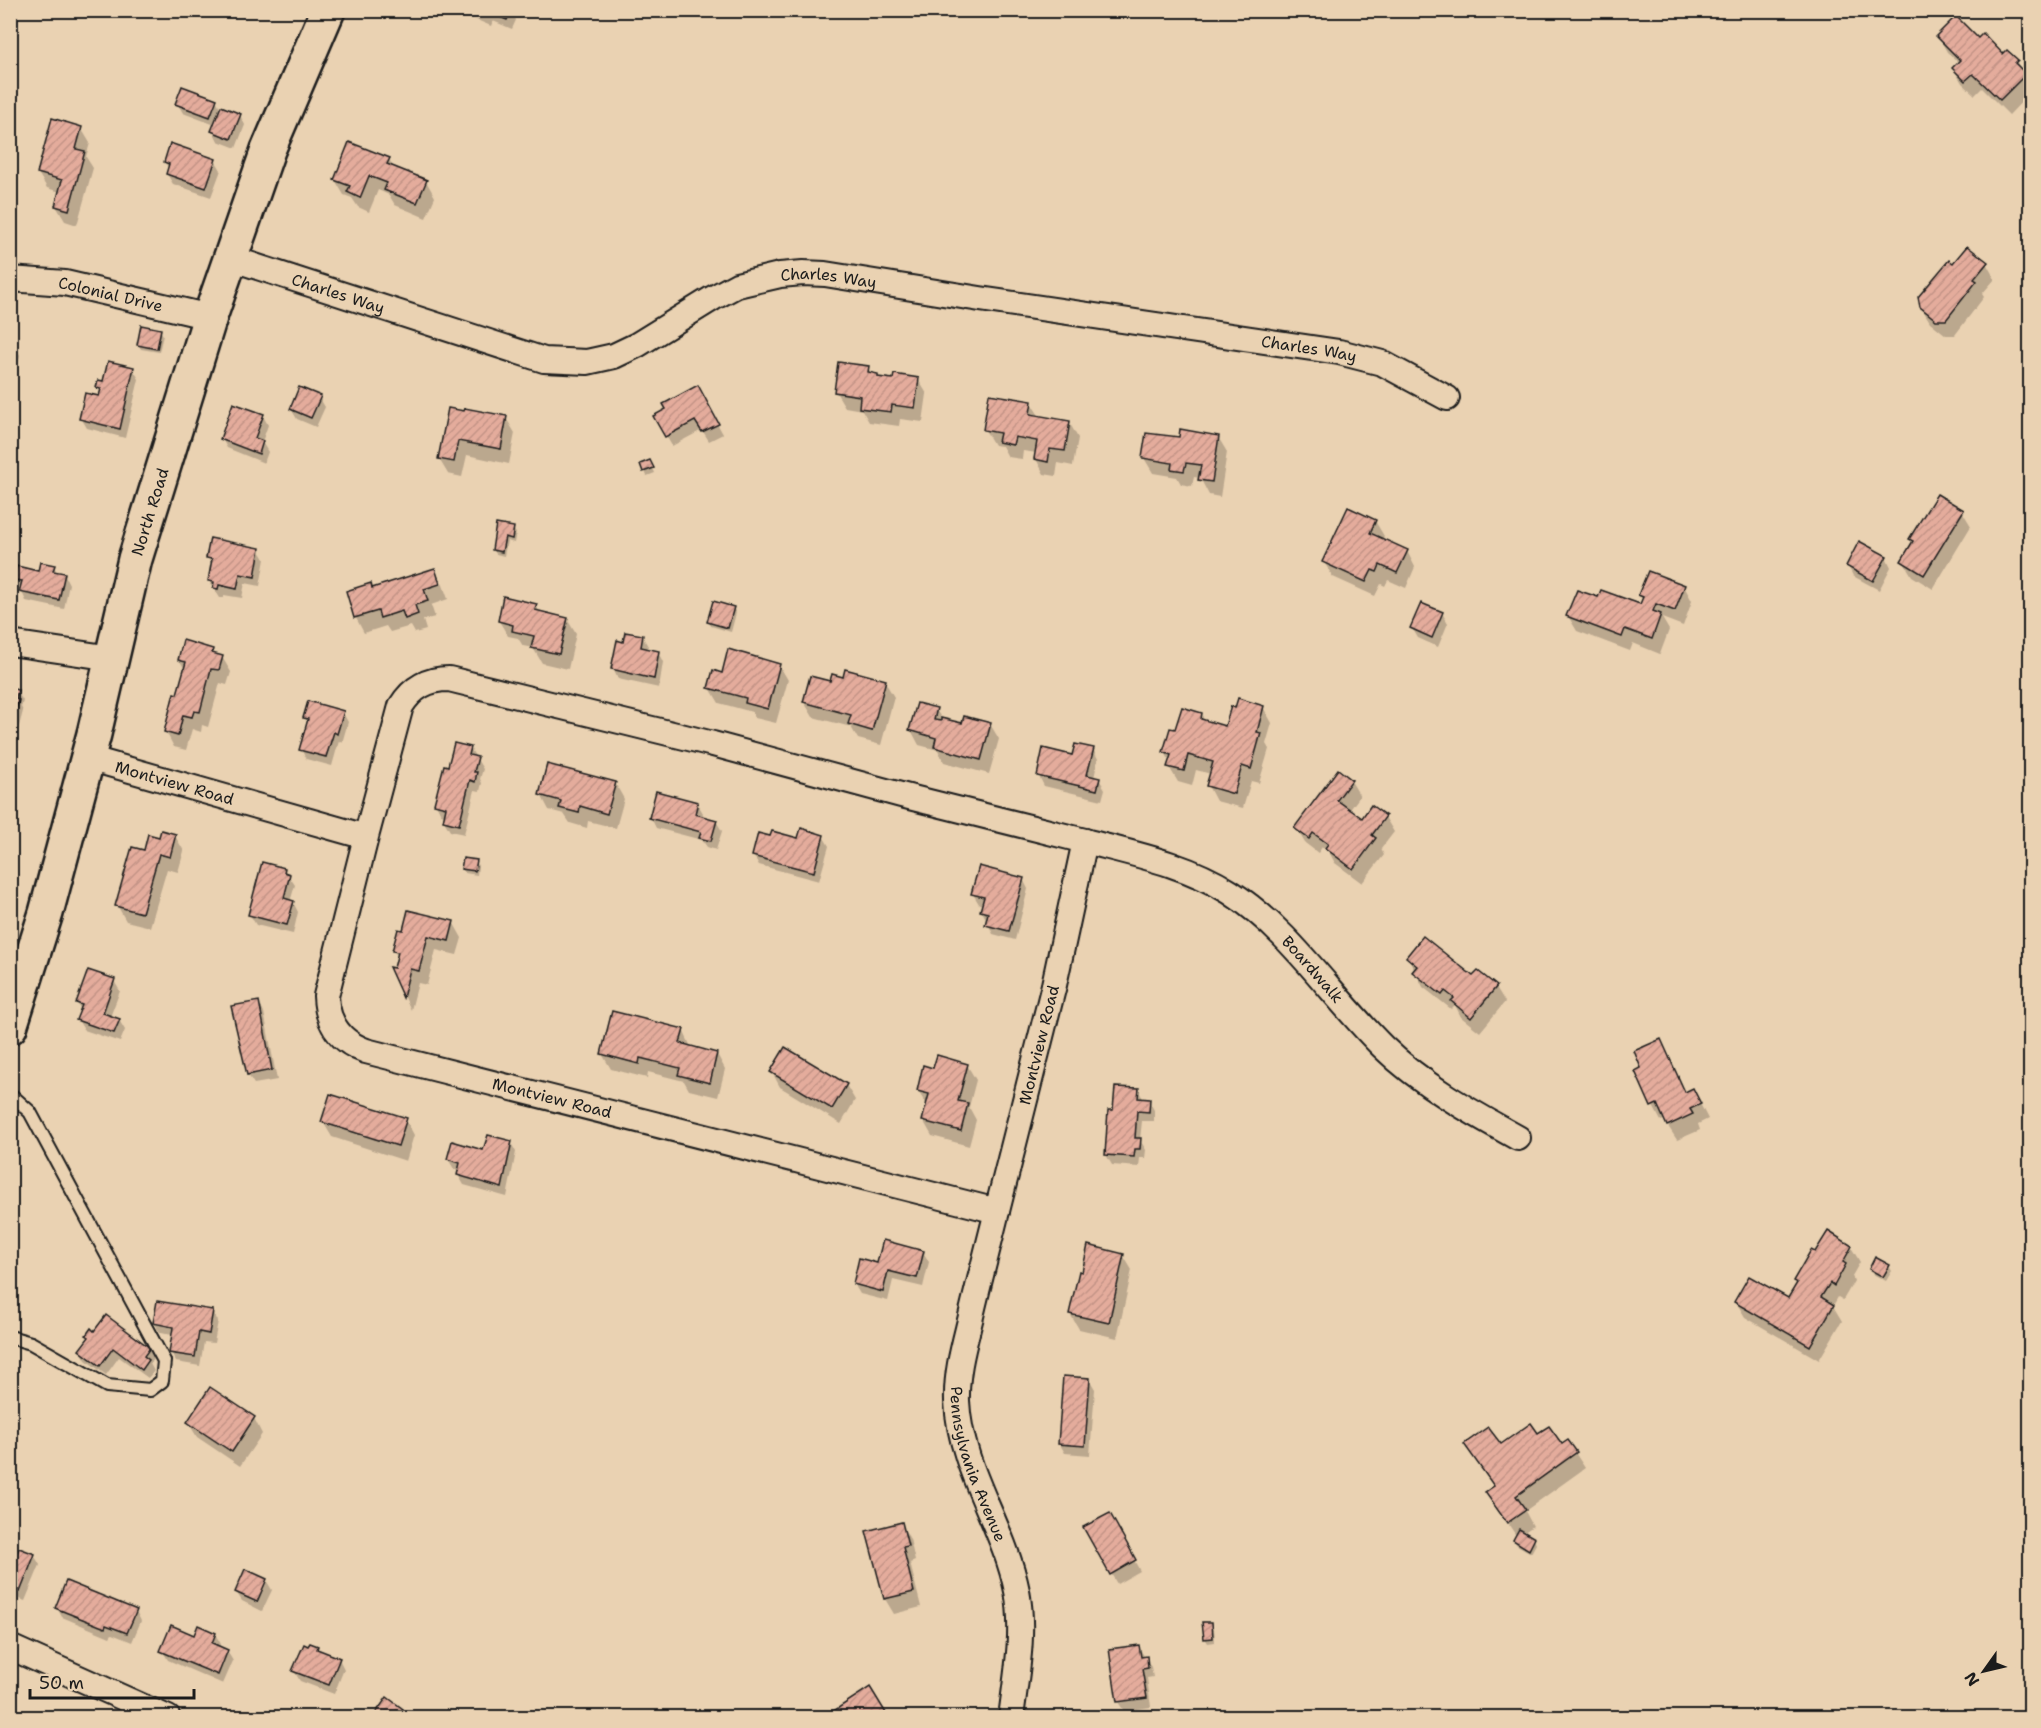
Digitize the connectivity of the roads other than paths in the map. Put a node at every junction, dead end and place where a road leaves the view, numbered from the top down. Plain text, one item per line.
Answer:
1 (328, 10) edge
2 (230, 258) junction
3 (10, 279) edge
4 (210, 317) junction
5 (1447, 398) dead end
6 (10, 643) edge
7 (112, 658) junction
8 (88, 758) junction
9 (366, 837) junction
10 (1084, 841) junction
11 (13, 1011) edge
12 (10, 1094) edge
13 (1518, 1138) dead end
14 (997, 1211) junction
15 (10, 1337) edge
16 (10, 1647) edge
17 (168, 1718) edge
18 (1011, 1718) edge

1 - 2 main road, North Road
2 - 4 main road, North Road
2 - 5 street, Charles Way
3 - 4 street, Colonial Drive
4 - 7 main road, North Road
6 - 7 street
7 - 8 main road, North Road
8 - 9 street, Montview Road
8 - 11 main road, North Road
9 - 10 street, Montview Road
9 - 14 street, Montview Road
10 - 13 street, Boardwalk
10 - 14 street, Montview Road
12 - 15 lane
14 - 18 street, Pennsylvania Avenue
16 - 17 street

